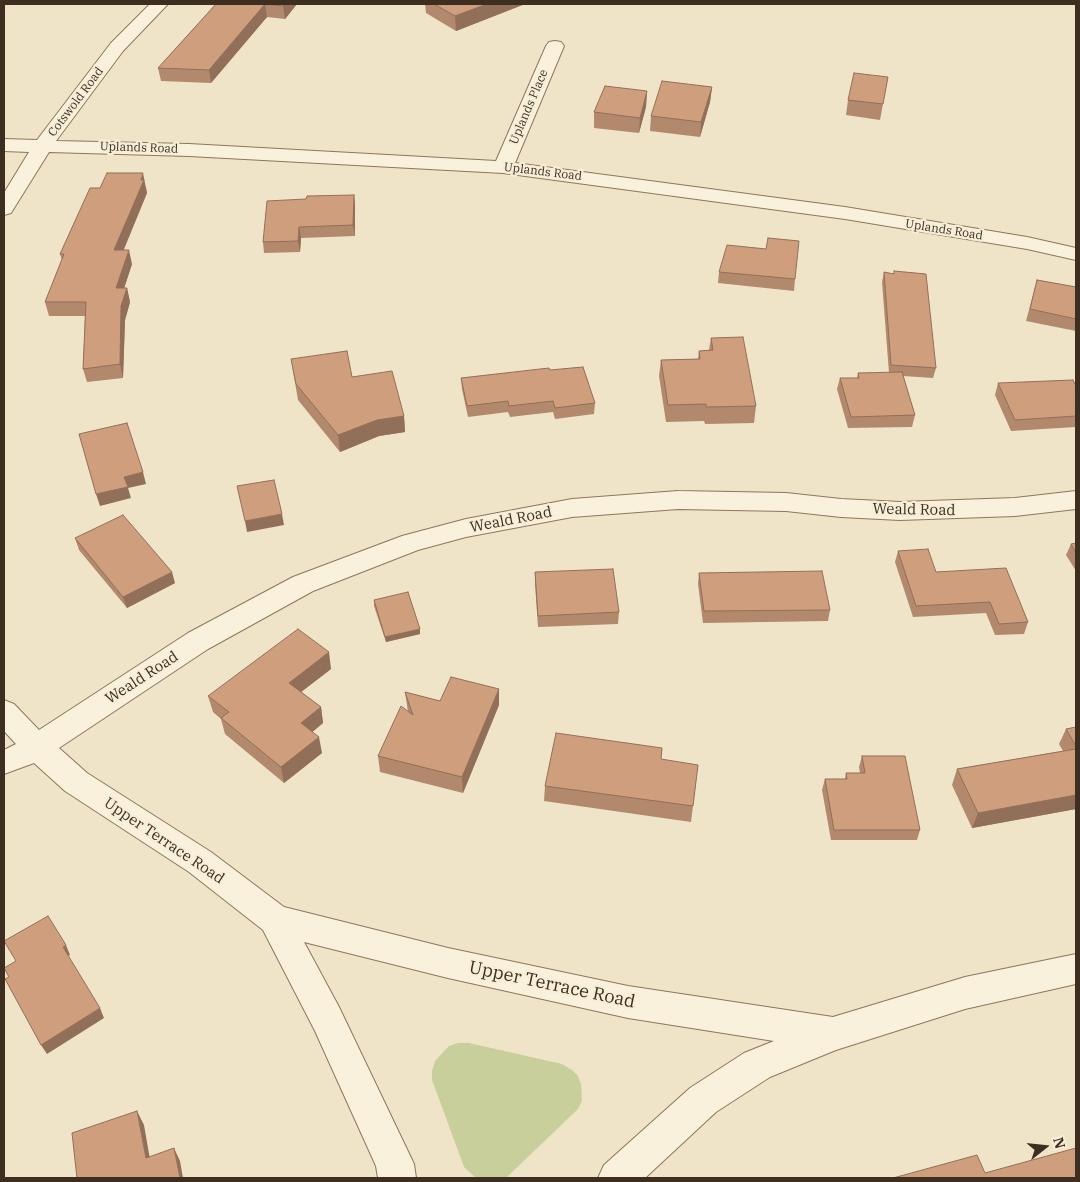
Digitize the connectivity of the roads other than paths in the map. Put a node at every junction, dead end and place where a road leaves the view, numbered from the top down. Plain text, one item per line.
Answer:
1 (159, 4) edge
2 (555, 46) dead end
3 (4, 145) edge
4 (43, 145) junction
5 (503, 167) junction
6 (4, 208) edge
7 (1076, 254) edge
8 (1076, 500) edge
9 (4, 712) edge
10 (37, 747) junction
11 (4, 762) edge
12 (275, 920) junction
13 (1076, 969) edge
14 (833, 1034) junction
15 (397, 1178) edge
16 (617, 1178) edge

1 - 4 street, Cotswold Road
2 - 5 street, Uplands Place
3 - 4 street, Uplands Road
4 - 5 street, Uplands Road
4 - 6 street, Cotswold Road
5 - 7 street, Uplands Road
8 - 10 street, Weald Road
9 - 10 street
10 - 11 street, Weald Road
10 - 12 street, Upper Terrace Road
12 - 14 street, Upper Terrace Road
12 - 15 street, Upper Terrace Road
13 - 14 street, Upper Terrace Road
14 - 16 street, Upper Terrace Road

